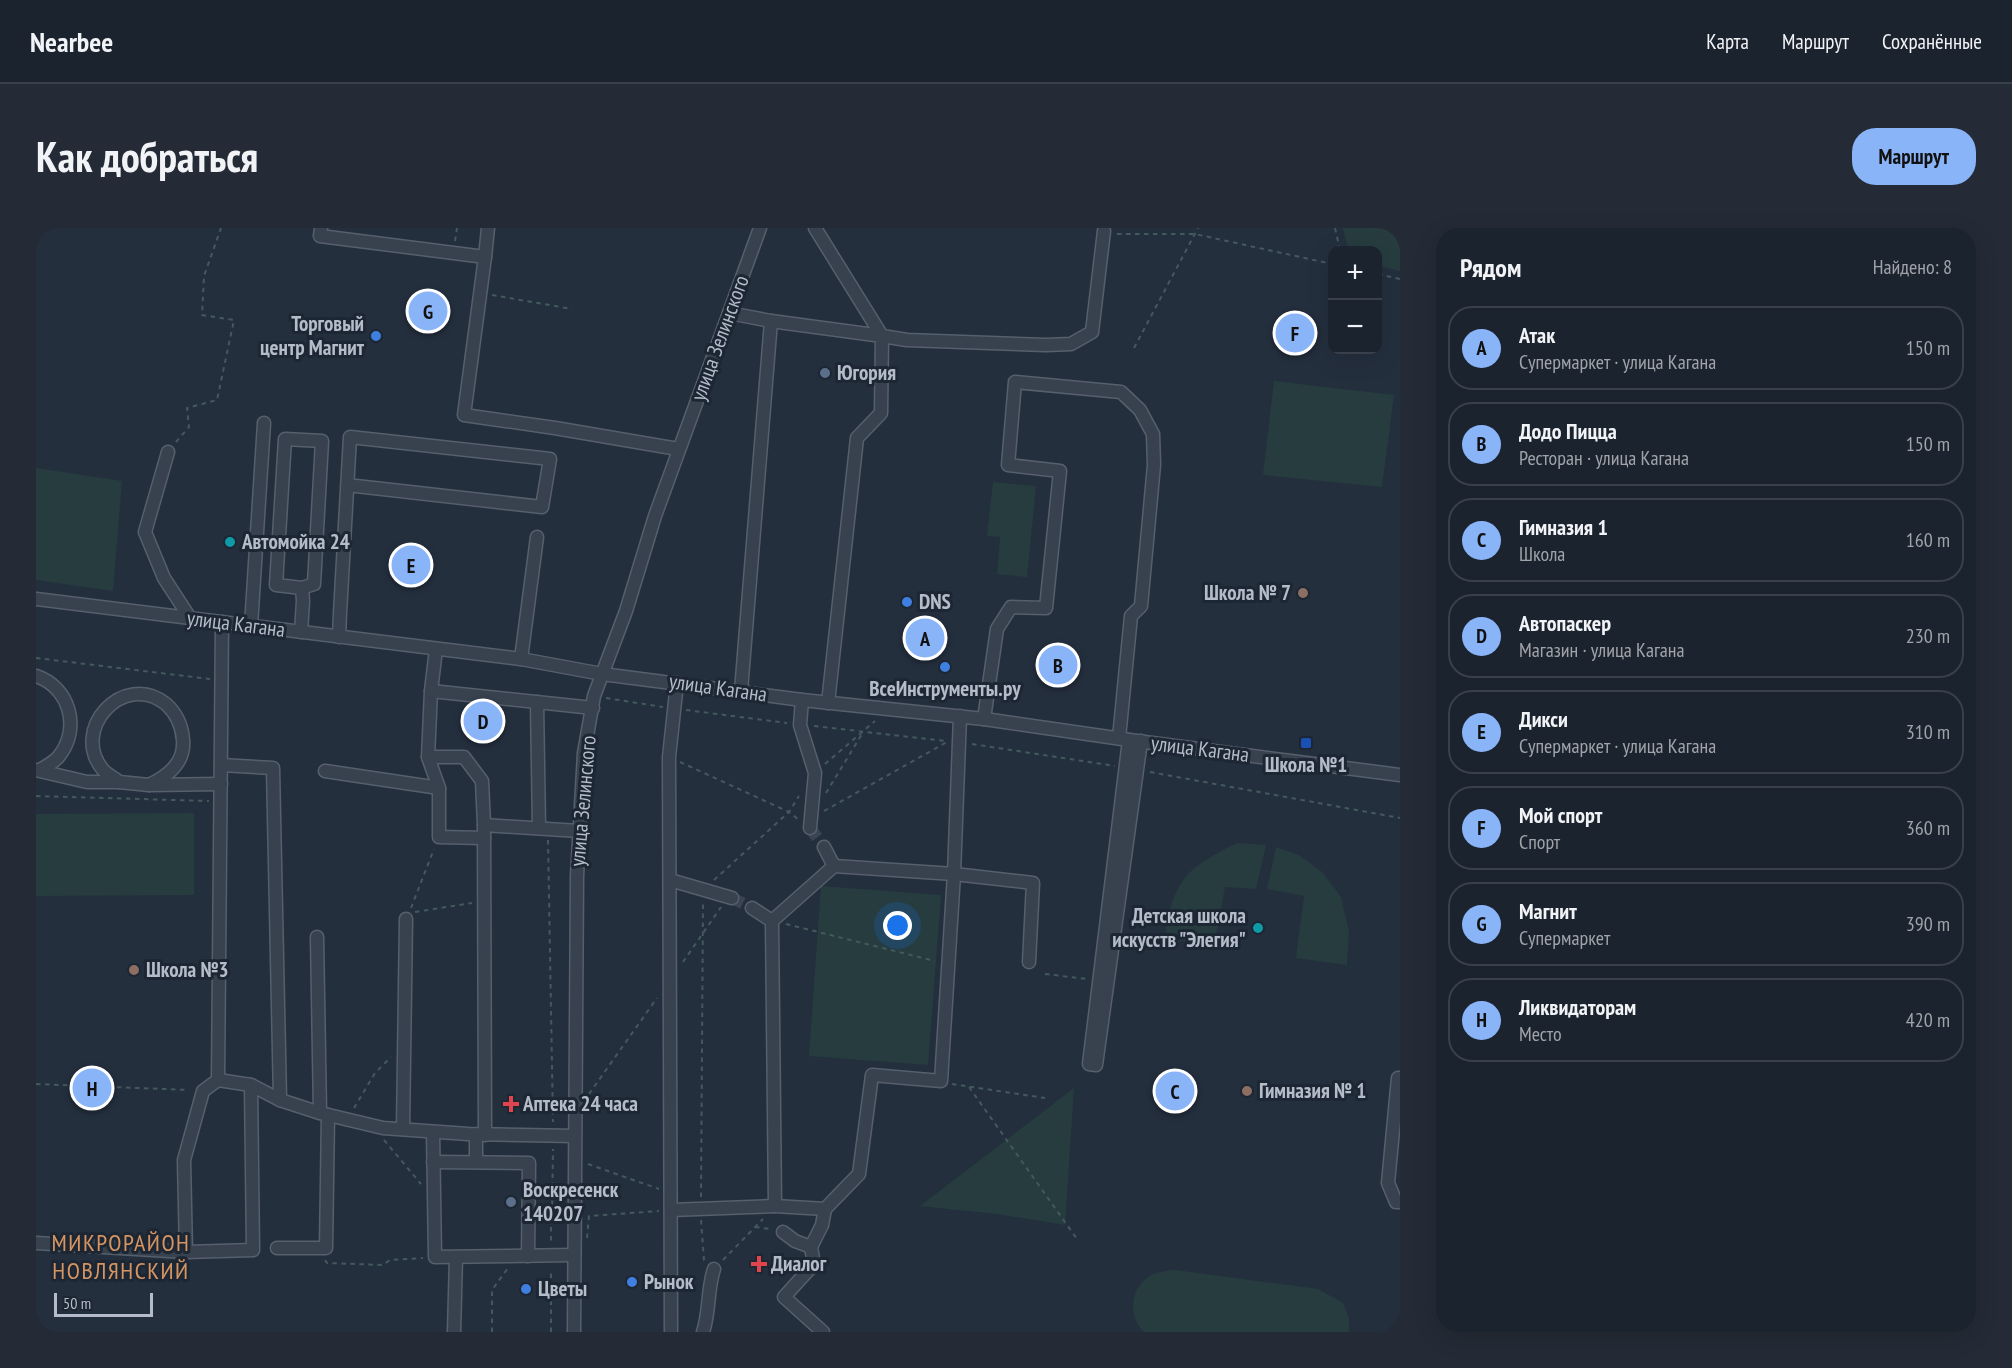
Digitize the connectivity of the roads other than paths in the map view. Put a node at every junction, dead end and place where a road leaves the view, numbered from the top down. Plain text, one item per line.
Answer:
1 (321, 228) edge
2 (488, 228) edge
3 (760, 228) edge
4 (815, 228) edge
5 (1110, 232) road end
6 (484, 257) junction
7 (729, 313) junction
8 (771, 321) junction
9 (882, 336) junction
10 (264, 423) dead end
11 (678, 449) junction
12 (168, 452) road end
13 (347, 485) junction
14 (537, 537) dead end
15 (302, 588) junction
16 (36, 599) edge
17 (190, 618) junction
18 (222, 622) junction
19 (250, 626) junction
20 (301, 632) junction
21 (339, 637) junction
22 (436, 649) junction
23 (521, 659) junction
24 (602, 674) junction
25 (36, 676) edge
26 (677, 683) junction
27 (431, 691) junction
28 (741, 691) junction
29 (802, 700) junction
30 (537, 702) junction
31 (594, 702) junction
32 (828, 703) junction
33 (960, 716) junction
34 (984, 719) junction
35 (1130, 740) junction
36 (428, 757) junction
37 (221, 765) junction
38 (1132, 769) junction
39 (38, 770) edge
40 (325, 771) dead end
41 (1400, 775) edge
42 (120, 782) junction
43 (149, 784) junction
44 (221, 784) junction
45 (439, 788) junction
46 (484, 825) junction
47 (543, 828) junction
48 (810, 828) tunnel mouth
49 (579, 831) junction
50 (484, 838) junction
51 (824, 847) tunnel mouth
52 (834, 866) junction
53 (954, 874) junction
54 (670, 880) junction
55 (730, 898) tunnel mouth
56 (752, 908) tunnel mouth
57 (406, 919) dead end
58 (771, 921) junction
59 (317, 937) dead end
60 (1029, 962) dead end
61 (1400, 1078) edge
62 (218, 1080) junction
63 (251, 1085) junction
64 (279, 1100) junction
65 (324, 1114) junction
66 (403, 1129) junction
67 (433, 1132) junction
68 (481, 1135) junction
69 (575, 1136) junction
70 (433, 1162) junction
71 (476, 1162) junction
72 (1400, 1202) edge
73 (775, 1206) junction
74 (825, 1209) junction
75 (671, 1210) junction
76 (783, 1232) road end
77 (36, 1243) edge
78 (811, 1246) junction
79 (277, 1248) dead end
80 (186, 1252) junction
81 (573, 1255) junction
82 (523, 1256) junction
83 (456, 1257) junction
84 (714, 1269) road end
85 (454, 1332) edge
86 (574, 1332) edge
87 (671, 1332) edge
88 (704, 1332) edge
89 (824, 1332) edge

1 - 6 street
2 - 6 street
3 - 7 street, улица Зелинского
4 - 9 street
5 - 9 street
6 - 11 street
7 - 8 street
7 - 11 street, улица Зелинского
8 - 9 street
8 - 28 street
9 - 32 street
10 - 19 street
11 - 24 street, улица Зелинского
12 - 17 street
13 - 13 street
13 - 21 street
14 - 23 street
15 - 15 street
15 - 20 street
16 - 17 street, улица Кагана
17 - 18 street, улица Кагана
18 - 19 street, улица Кагана
18 - 37 street
19 - 20 street, улица Кагана
20 - 21 street, улица Кагана
21 - 22 street, улица Кагана
22 - 23 street, улица Кагана
22 - 27 street
23 - 24 street, улица Кагана
24 - 26 street, улица Кагана
24 - 31 street, улица Зелинского
25 - 39 street
26 - 28 street, улица Кагана
26 - 54 street
27 - 30 street
27 - 36 street
28 - 29 street, улица Кагана
29 - 32 street, улица Кагана
29 - 48 street
30 - 31 street
30 - 47 street
31 - 49 street, улица Зелинского
32 - 33 street, улица Кагана
33 - 34 street, улица Кагана
33 - 53 street
34 - 35 street, улица Кагана
34 - 35 street
35 - 38 street
35 - 41 street, улица Кагана
36 - 45 street
36 - 46 street
37 - 44 street
37 - 64 street
38 - 38 street
39 - 42 street
40 - 45 street
42 - 43 street
42 - 43 street
43 - 44 street
44 - 62 street
45 - 50 street
46 - 47 street
46 - 50 street
47 - 49 street
49 - 69 street, улица Зелинского
50 - 68 street
51 - 52 street
52 - 53 street
52 - 58 street
53 - 60 street
53 - 74 street
54 - 55 street
54 - 75 street
56 - 58 street
57 - 66 street
58 - 73 street
59 - 65 street
61 - 72 street
62 - 63 street
62 - 80 street
63 - 64 street
63 - 80 street
64 - 65 street
65 - 66 street
65 - 79 street
66 - 67 street
67 - 68 street
67 - 70 street
68 - 69 street
68 - 71 street
69 - 81 street, улица Зелинского
70 - 71 street
70 - 83 street
71 - 82 street
73 - 74 street
73 - 75 street
74 - 78 street
75 - 87 street
76 - 78 street
77 - 80 street
78 - 89 street
81 - 82 street
81 - 86 street, улица Зелинского
82 - 83 street
83 - 85 street
84 - 88 street

